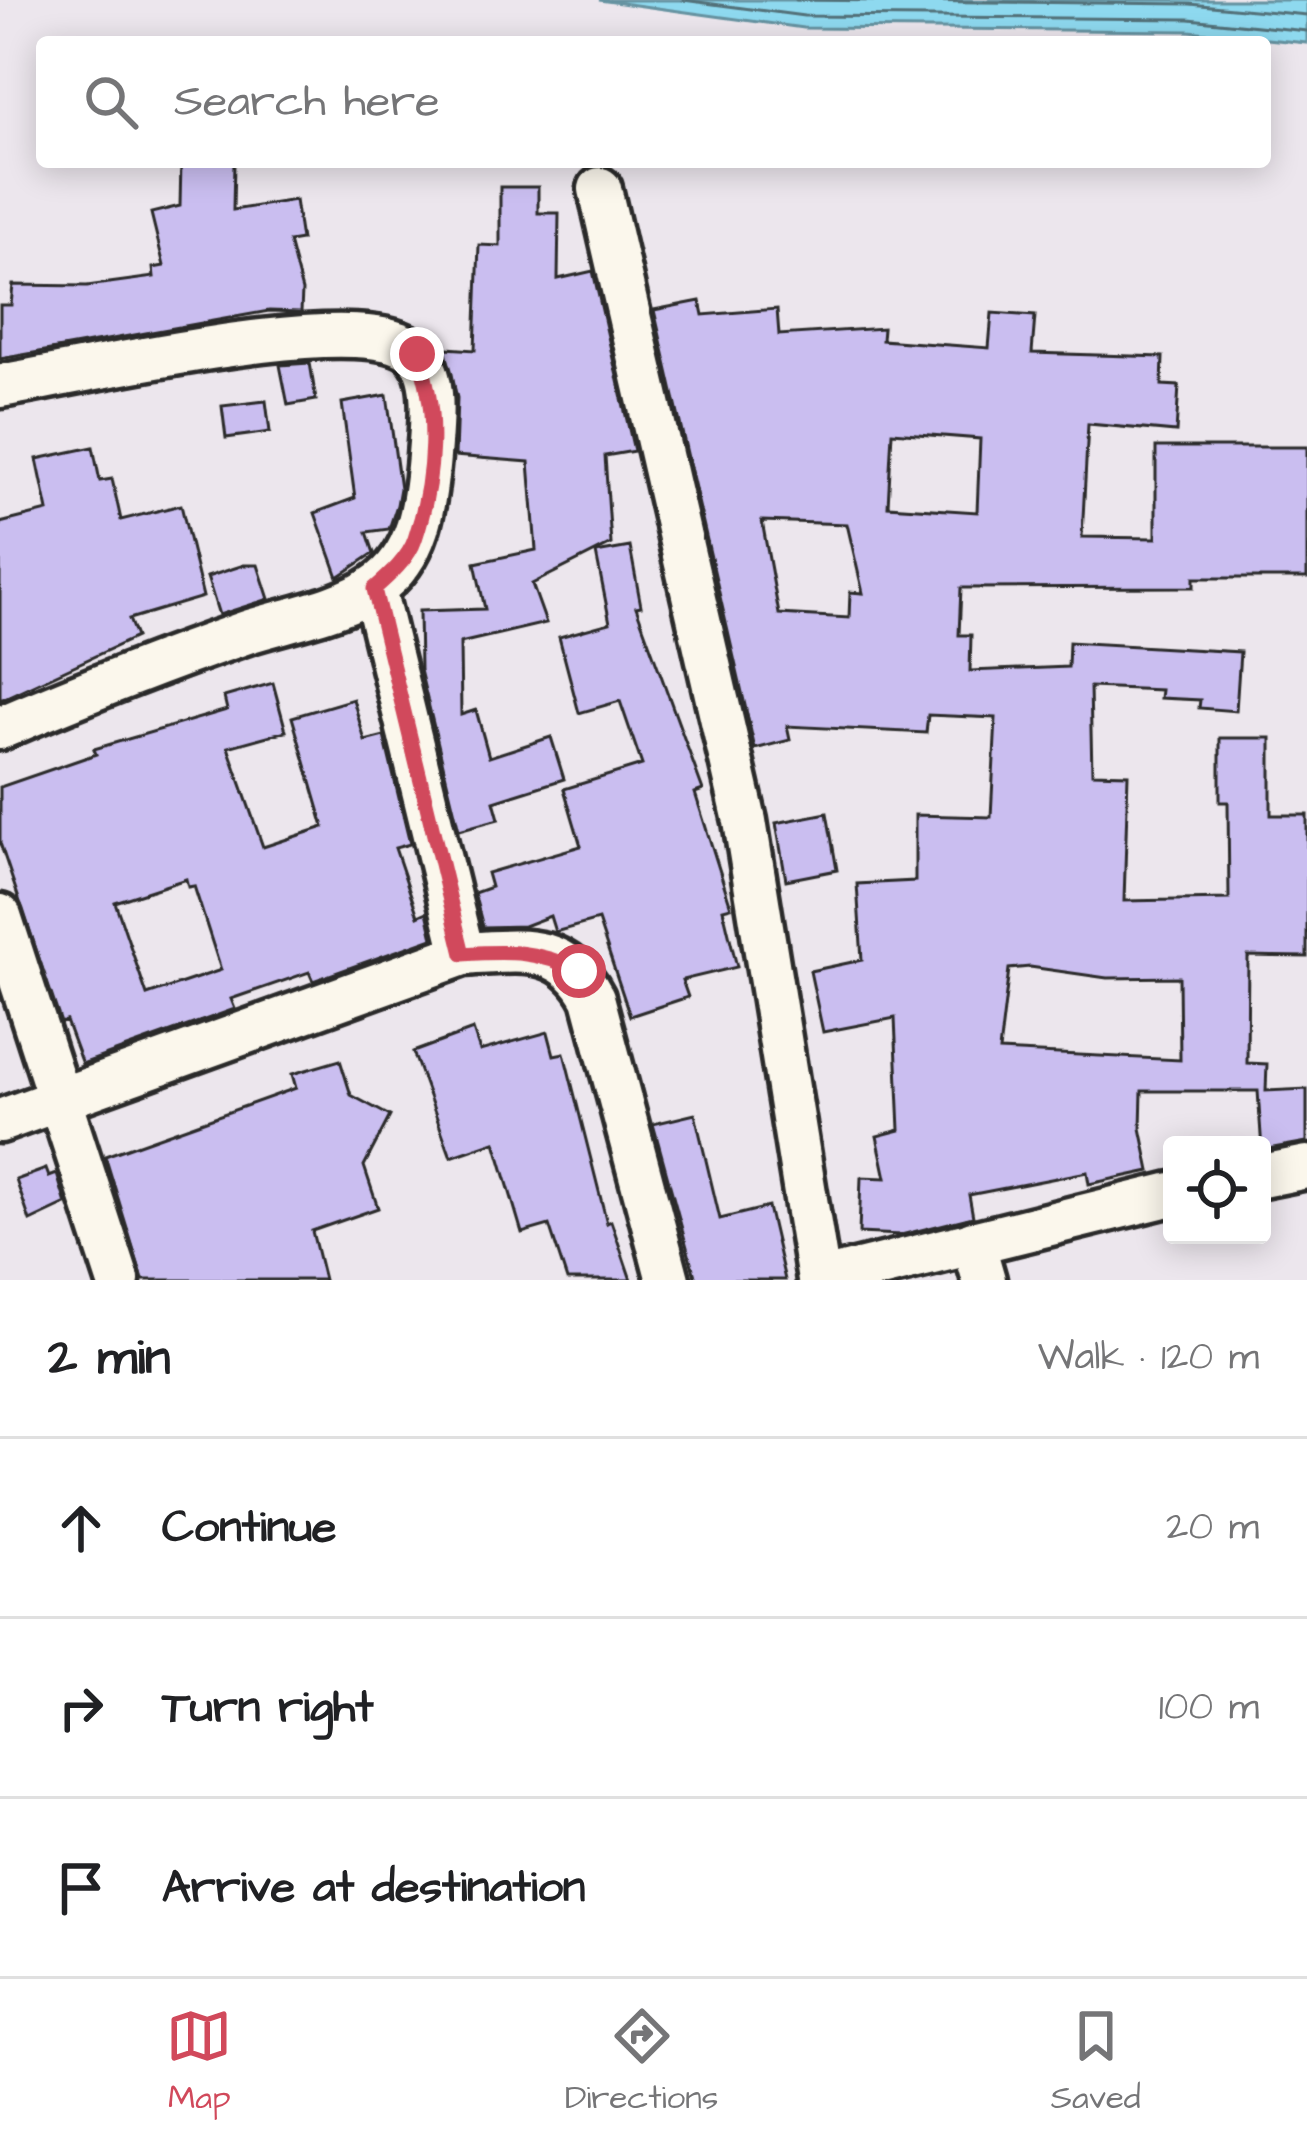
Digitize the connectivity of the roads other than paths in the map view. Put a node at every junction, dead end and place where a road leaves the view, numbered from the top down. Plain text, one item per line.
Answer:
1 (600, 189) dead end
2 (0, 386) edge
3 (374, 589) junction
4 (0, 728) edge
5 (0, 916) edge
6 (463, 954) junction
7 (58, 1104) junction
8 (0, 1121) edge
9 (1307, 1167) edge
10 (1271, 1174) edge
11 (1163, 1197) edge
12 (978, 1261) edge
13 (118, 1280) edge
14 (668, 1280) edge
15 (821, 1280) edge

1 - 15 street
2 - 3 street
3 - 4 street
3 - 6 street
5 - 7 street
6 - 7 street
6 - 14 street
7 - 8 street
7 - 13 street
9 - 10 street
11 - 12 street
12 - 15 street

